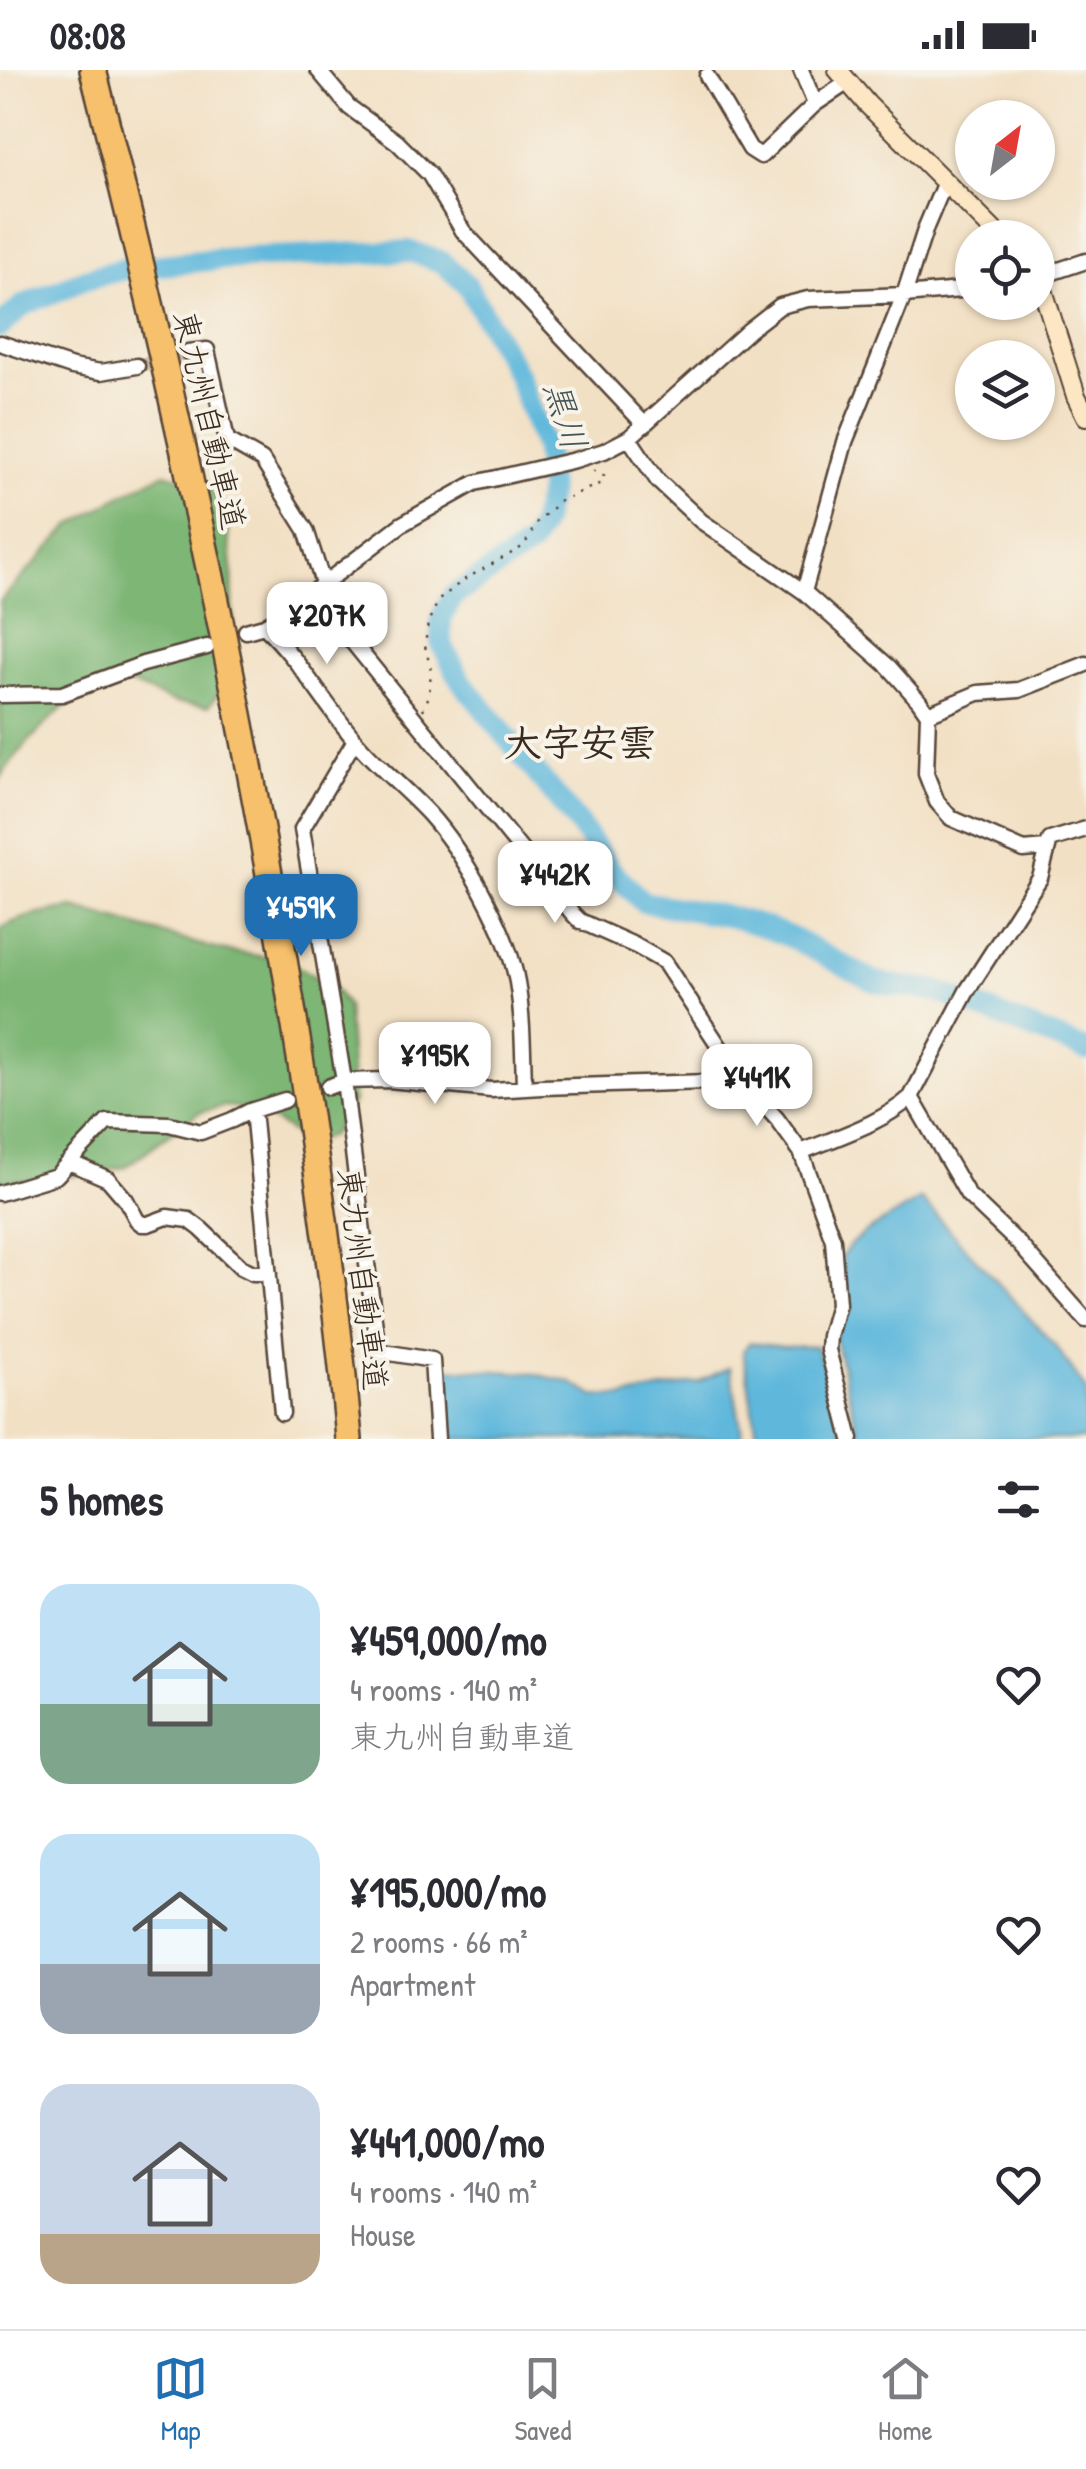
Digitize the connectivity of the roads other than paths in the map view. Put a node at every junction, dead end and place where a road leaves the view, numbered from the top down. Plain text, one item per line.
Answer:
1 (93, 70) edge
2 (318, 70) edge
3 (801, 70) edge
4 (707, 76) dead end
5 (843, 76) edge
6 (815, 104) junction
7 (945, 182) junction
8 (983, 220) edge
9 (1086, 261) edge
10 (1055, 271) edge
11 (955, 290) edge
12 (904, 295) junction
13 (1052, 320) edge
14 (0, 343) edge
15 (188, 352) dead end
16 (137, 366) tunnel mouth
17 (1086, 416) edge
18 (644, 425) junction
19 (630, 438) junction
20 (324, 585) junction
21 (804, 592) junction
22 (264, 626) junction
23 (246, 631) dead end
24 (207, 646) dead end
25 (1086, 664) edge
26 (0, 695) edge
27 (928, 714) junction
28 (355, 740) junction
29 (1086, 829) edge
30 (1046, 848) junction
31 (344, 1082) junction
32 (742, 1082) junction
33 (328, 1087) dead end
34 (524, 1088) junction
35 (910, 1097) junction
36 (286, 1100) dead end
37 (253, 1110) junction
38 (801, 1152) junction
39 (69, 1162) junction
40 (0, 1193) edge
41 (269, 1273) junction
42 (1084, 1314) edge
43 (282, 1413) dead end
44 (349, 1439) edge
45 (437, 1439) edge
46 (851, 1439) edge

1 - 44 highway, 東九州自動車道
2 - 18 street
3 - 6 street
4 - 6 street
5 - 6 street
5 - 7 main road
7 - 8 main road
7 - 12 street
9 - 10 street
11 - 12 street
12 - 18 street
12 - 21 street
13 - 17 main road
14 - 16 street
15 - 20 street
18 - 19 street
19 - 20 street
19 - 21 street
20 - 22 street
20 - 32 street
21 - 27 street
22 - 23 street
22 - 28 street
24 - 26 street
25 - 27 street
27 - 30 street
28 - 31 street
28 - 34 street
29 - 30 street
30 - 35 street
31 - 33 street
31 - 34 street
31 - 45 street
32 - 34 street
32 - 38 street
35 - 38 street
35 - 42 street
36 - 37 street
37 - 39 street
37 - 41 street
38 - 46 street
39 - 40 street
39 - 41 street
41 - 43 street

